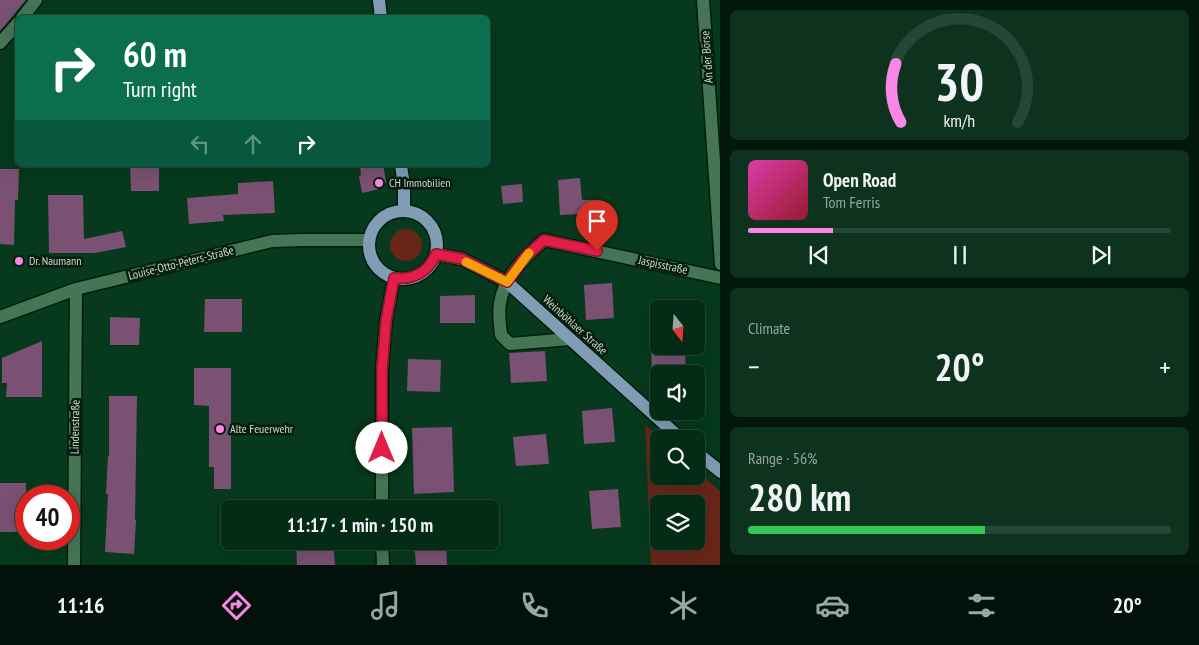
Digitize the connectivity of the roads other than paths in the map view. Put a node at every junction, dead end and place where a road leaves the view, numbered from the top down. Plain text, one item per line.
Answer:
1 (36, 0) edge
2 (379, 0) edge
3 (703, 0) edge
4 (24, 15) edge
5 (381, 15) edge
6 (15, 26) edge
7 (0, 43) edge
8 (401, 167) edge
9 (404, 210) junction
10 (368, 240) junction
11 (436, 254) junction
12 (720, 264) edge
13 (394, 278) junction
14 (720, 278) edge
15 (507, 282) junction
16 (76, 289) junction
17 (0, 317) edge
18 (570, 340) junction
19 (671, 430) edge
20 (705, 460) edge
21 (720, 472) edge
22 (382, 500) edge
23 (382, 550) edge
24 (74, 565) edge
25 (383, 565) edge

1 - 4 street
2 - 5 main road
3 - 12 street, An der Börse
6 - 7 street
8 - 9 main road
9 - 10 main road
9 - 11 main road
10 - 13 main road
10 - 16 street, Louise-Otto-Peters-Straße
11 - 13 main road
11 - 15 main road, Weinböhlaer Straße
13 - 22 street
14 - 15 street, Jaspisstraße
15 - 18 main road, Weinböhlaer Straße
15 - 18 street
16 - 17 street, Louise-Otto-Peters-Straße
16 - 24 street, Lindenstraße
18 - 19 main road, Weinböhlaer Straße
20 - 21 main road
23 - 25 street

